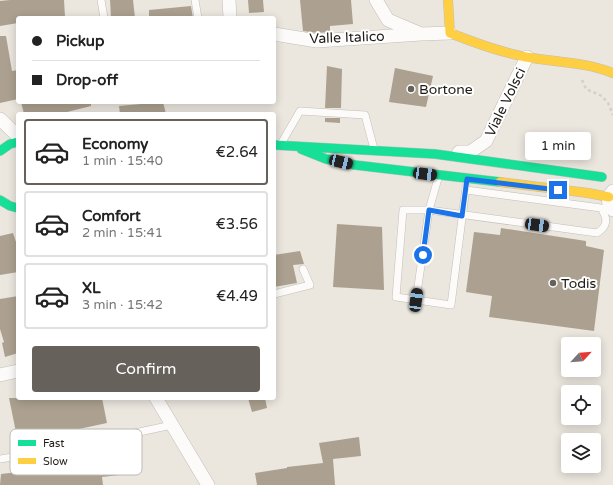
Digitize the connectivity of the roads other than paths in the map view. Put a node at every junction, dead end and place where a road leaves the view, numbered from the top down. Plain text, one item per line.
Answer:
1 (101, 0) edge
2 (195, 0) edge
3 (229, 0) edge
4 (376, 0) edge
5 (448, 0) edge
6 (104, 16) edge
7 (198, 16) edge
8 (230, 16) edge
9 (450, 33) junction
10 (276, 34) edge
11 (421, 34) junction
12 (527, 57) junction
13 (613, 73) edge
14 (0, 119) edge
15 (16, 134) edge
16 (16, 142) edge
17 (277, 145) edge
18 (293, 146) junction
19 (0, 151) edge
20 (375, 151) junction
21 (435, 154) junction
22 (439, 175) junction
23 (602, 177) dead end
24 (467, 179) junction
25 (466, 190) junction
26 (612, 199) edge
27 (0, 200) edge
28 (16, 208) edge
29 (429, 210) junction
30 (462, 216) junction
31 (303, 269) dead end
32 (276, 294) edge
33 (416, 300) junction
34 (16, 371) edge
35 (0, 375) edge
36 (157, 400) edge
37 (172, 425) junction
38 (142, 431) edge
39 (10, 457) edge
40 (0, 459) edge
41 (208, 485) edge

1 - 6 lane
2 - 7 lane
3 - 8 street
4 - 11 street, Valle Italico
5 - 9 street
9 - 11 street, Valle Italico
9 - 12 street
10 - 11 street, Valle Italico
12 - 13 street
12 - 21 street, Viale Volsci
14 - 15 street
16 - 19 street
17 - 18 street, Viale Volsci
17 - 20 lane
18 - 20 street, Viale Volsci
18 - 22 street
20 - 21 street, Viale Volsci
21 - 23 street, Viale Volsci
22 - 24 street
22 - 29 lane
24 - 25 lane
24 - 26 street
25 - 30 lane
25 - 30 lane
27 - 28 street
29 - 30 lane
29 - 33 lane
29 - 33 lane
30 - 33 lane
31 - 32 lane
34 - 35 street
36 - 37 street
37 - 38 lane
37 - 41 street
39 - 40 lane

